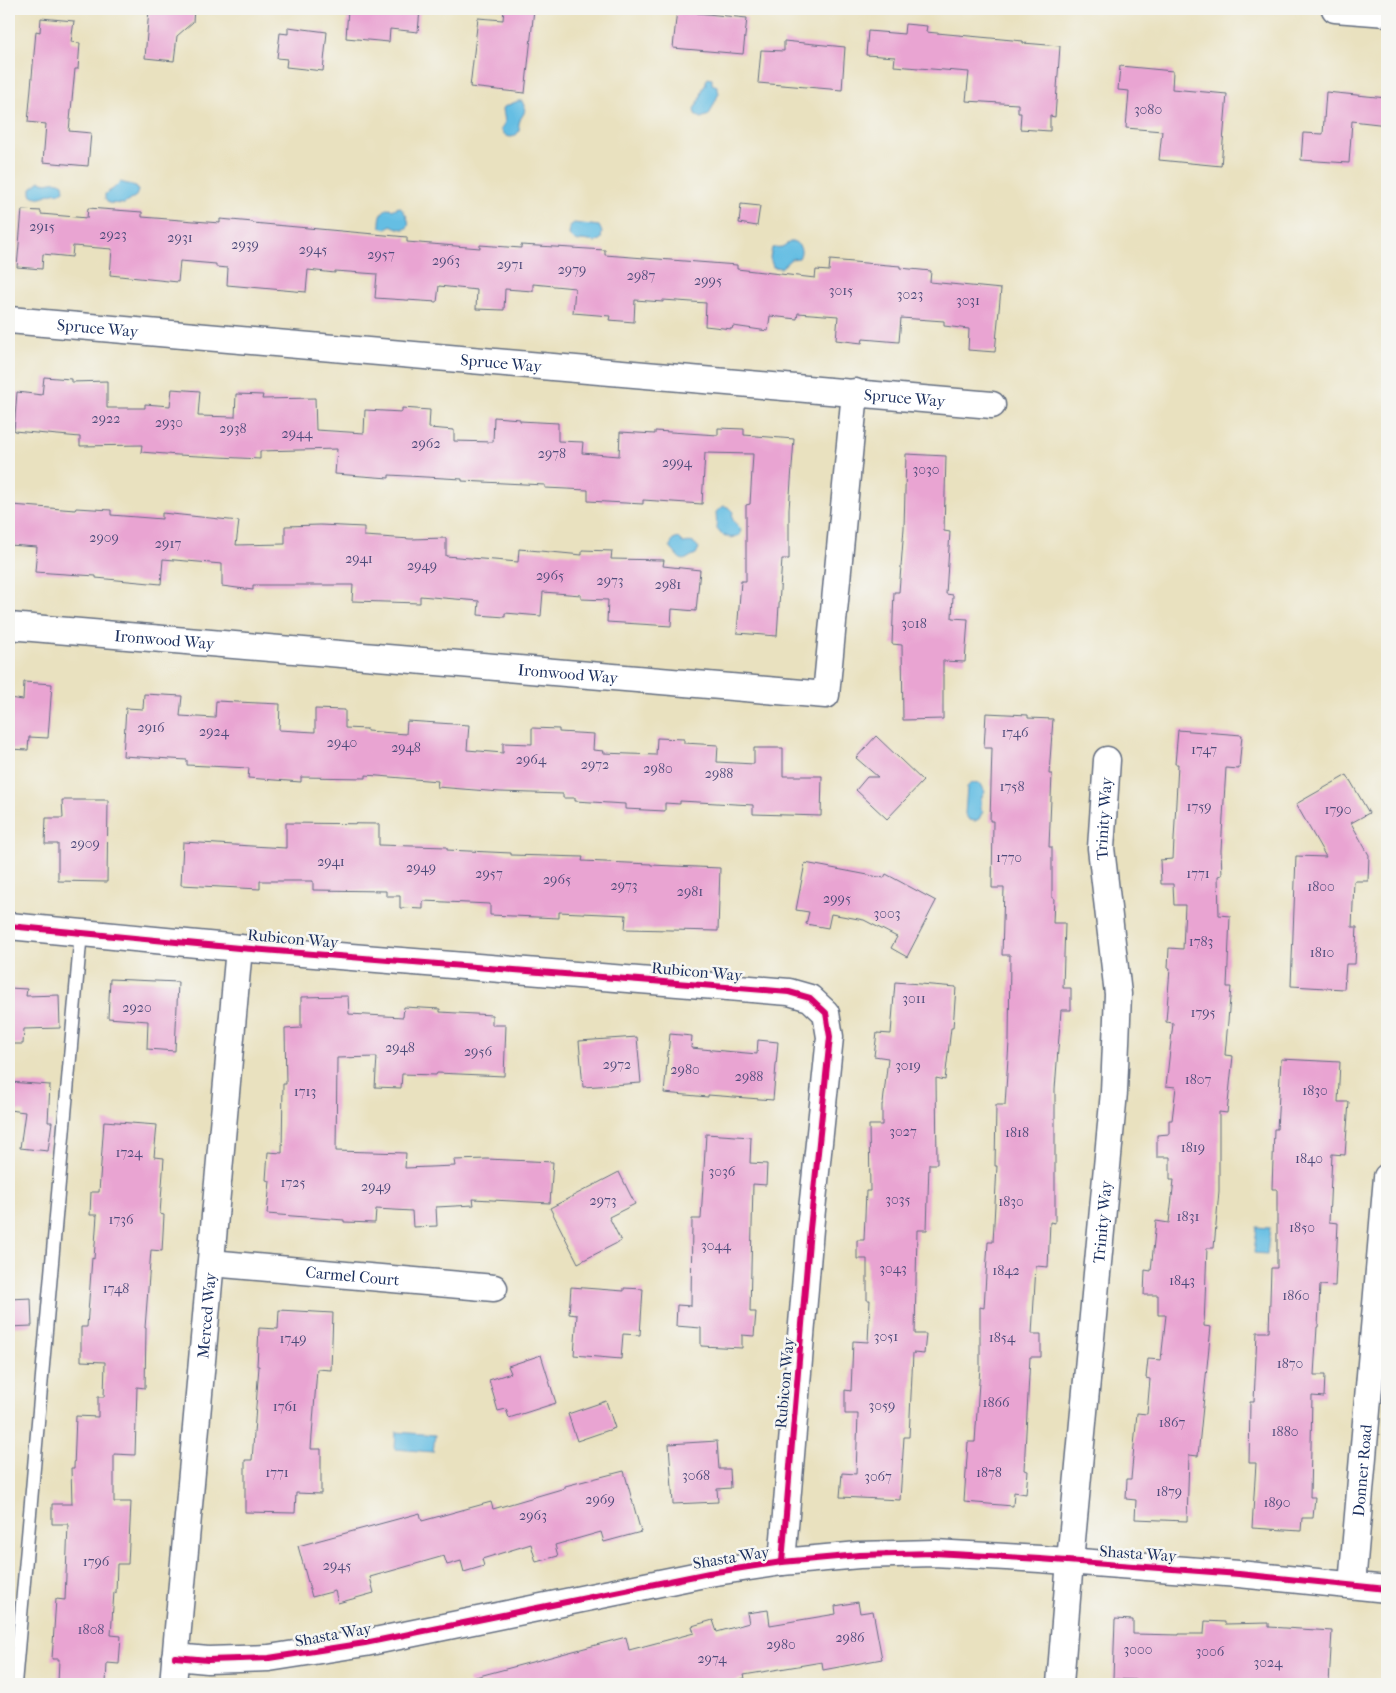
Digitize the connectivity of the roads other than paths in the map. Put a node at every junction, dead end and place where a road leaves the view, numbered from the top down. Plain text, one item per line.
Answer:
1 (1335, 9) edge
2 (1387, 13) edge
3 (9, 320) edge
4 (855, 392) junction
5 (992, 405) dead end
6 (9, 626) edge
7 (1107, 760) dead end
8 (9, 926) edge
9 (81, 932) junction
10 (239, 948) junction
11 (1387, 1177) edge
12 (211, 1263) junction
13 (494, 1288) dead end
14 (1070, 1561) junction
15 (782, 1562) junction
16 (1352, 1585) junction
17 (1387, 1589) edge
18 (175, 1657) junction
19 (14, 1684) edge
20 (173, 1684) edge
21 (1060, 1684) edge

1 - 2 street
3 - 4 street, Spruce Way
4 - 5 street, Spruce Way
4 - 6 street, Ironwood Way
7 - 14 street, Trinity Way
8 - 9 street, Rubicon Way
9 - 10 street, Rubicon Way
9 - 19 lane
10 - 12 street, Merced Way
10 - 15 street, Rubicon Way
11 - 16 street, Donner Road
12 - 13 street, Carmel Court
12 - 18 street, Merced Way
14 - 15 street, Shasta Way
14 - 16 street, Shasta Way
14 - 21 street, Trinity Way
15 - 18 street, Shasta Way
16 - 17 street, Shasta Way
18 - 20 street, Merced Way

